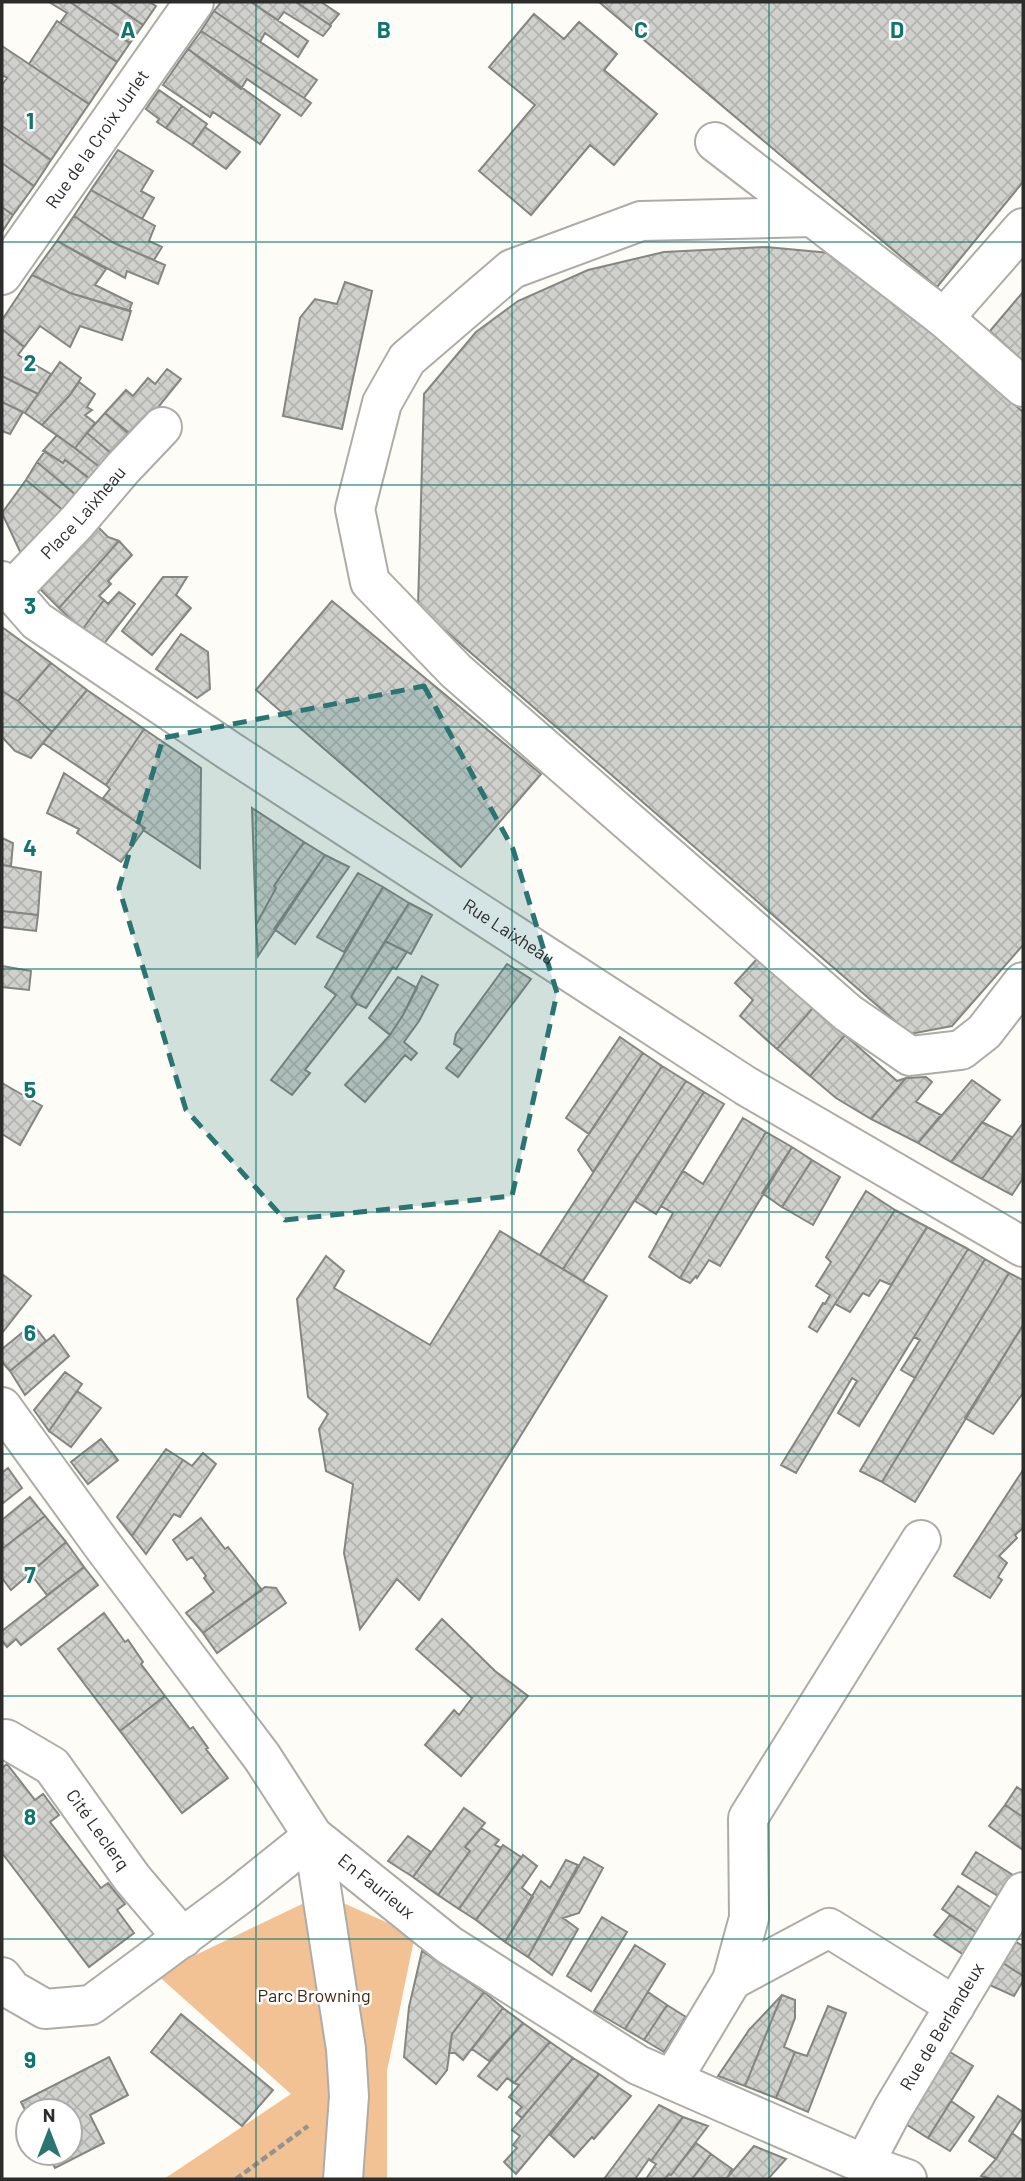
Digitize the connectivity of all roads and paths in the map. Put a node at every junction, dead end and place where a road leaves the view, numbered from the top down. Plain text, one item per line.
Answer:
1 (194, 2) edge
2 (715, 142) dead end
3 (812, 216) junction
4 (1023, 229) edge
5 (2, 275) edge
6 (944, 318) junction
7 (1023, 387) edge
8 (162, 427) dead end
9 (5, 586) edge
10 (1023, 982) edge
11 (1023, 1247) edge
12 (2, 1407) edge
13 (921, 1539) dead end
14 (2, 1740) edge
15 (313, 1836) junction
16 (1023, 1892) edge
17 (183, 1938) junction
18 (2, 1977) edge
19 (732, 1980) junction
20 (955, 2006) junction
21 (672, 2080) junction
22 (349, 2095) junction
23 (864, 2164) junction
24 (236, 2179) edge
25 (344, 2179) edge
26 (907, 2179) edge

1 - 5 street, Rue de la Croix Jurlet
2 - 3 street
3 - 6 street
3 - 10 street
4 - 6 street
6 - 7 street
8 - 9 street, Place Laixheau
9 - 11 street, Rue Laixheau
12 - 15 street, En Faurieux
13 - 19 street
14 - 17 street, Cité Leclerq
15 - 17 street
15 - 21 street, En Faurieux
15 - 22 street
16 - 20 street, Rue de Berlandeux
17 - 18 street
19 - 20 street
19 - 21 street
20 - 23 street, Rue de Berlandeux
21 - 23 street, En Faurieux
22 - 24 path
22 - 25 street
23 - 26 street, En Faurieux

